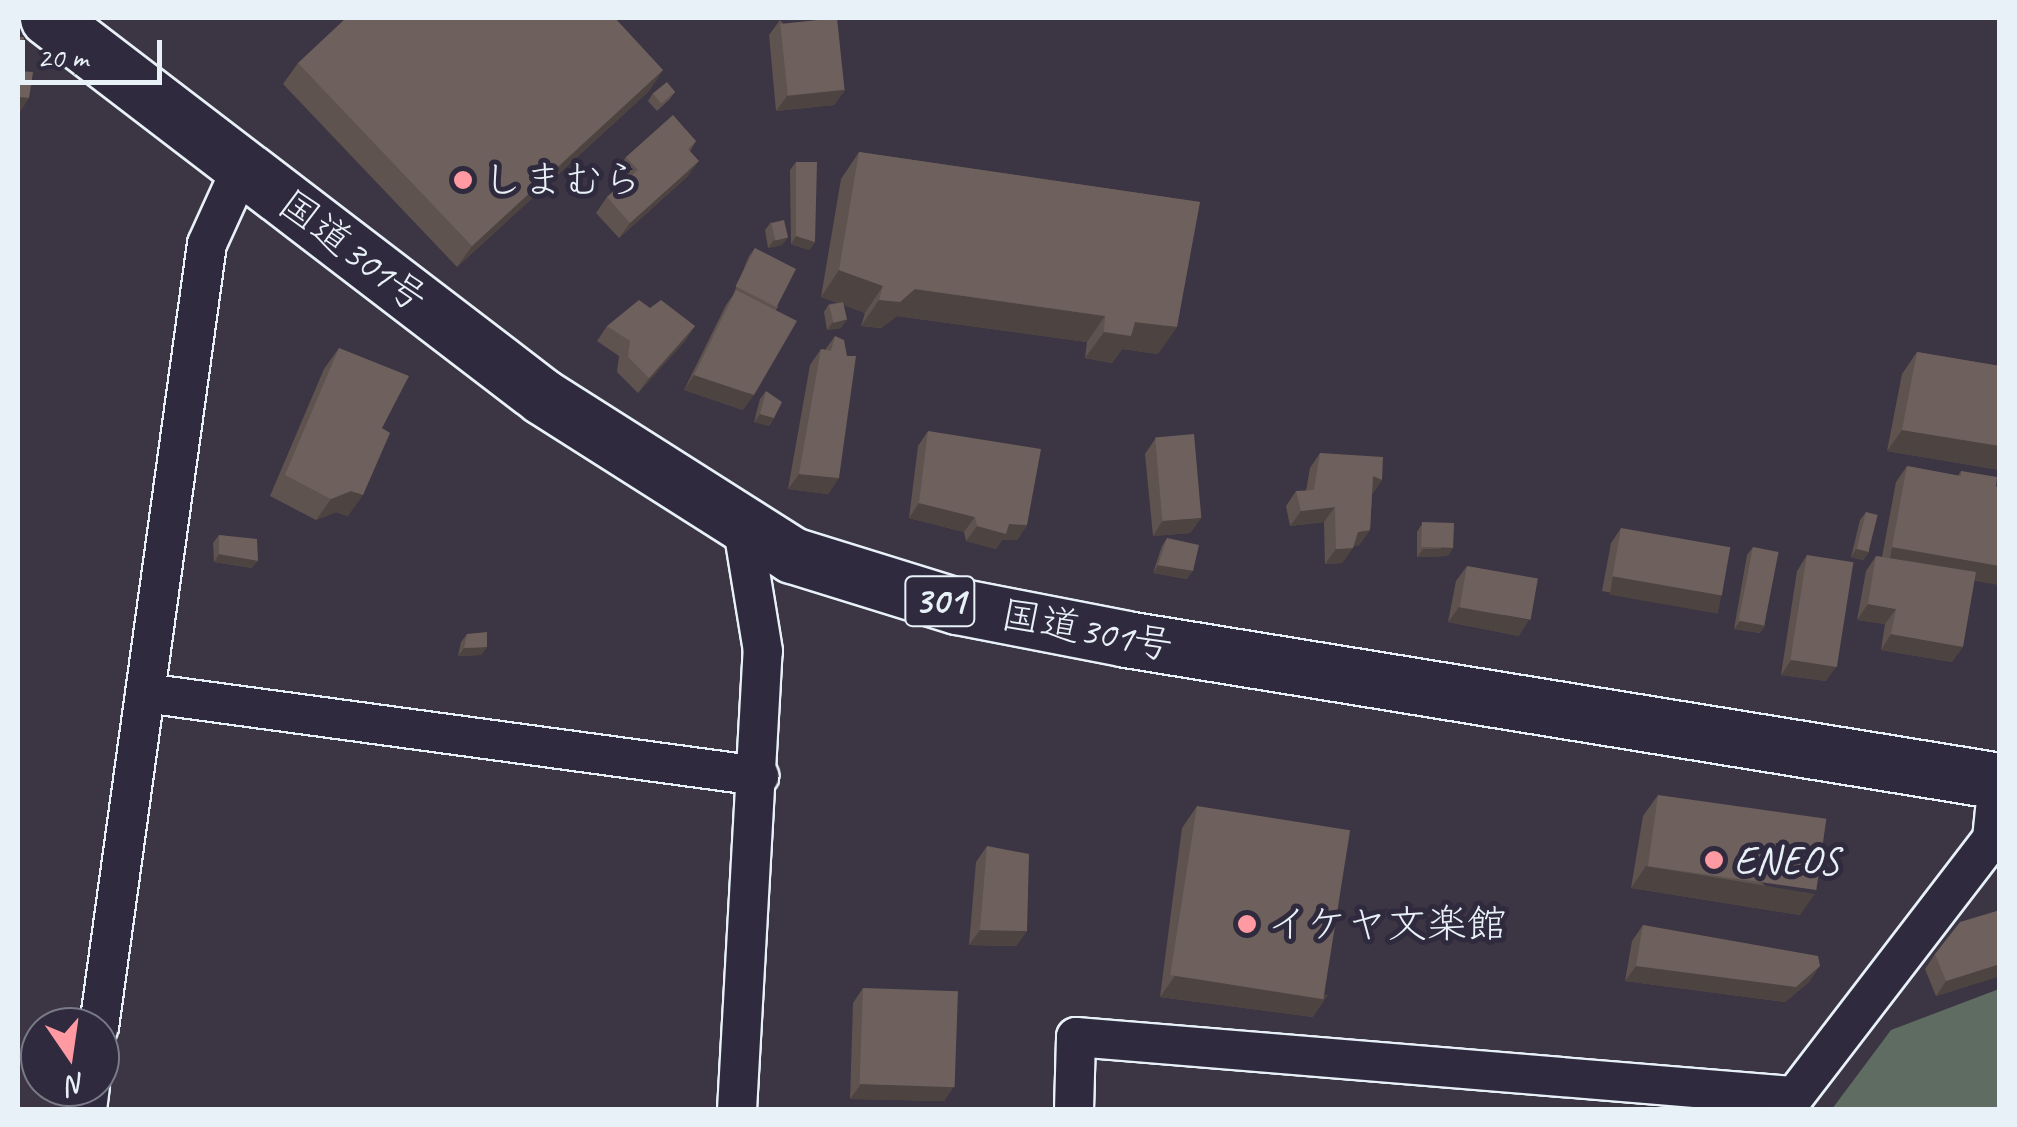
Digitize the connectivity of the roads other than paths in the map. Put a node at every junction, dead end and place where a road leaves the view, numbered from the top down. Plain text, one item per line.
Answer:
1 (48, 18) edge
2 (242, 167) junction
3 (743, 529) junction
4 (145, 693) junction
5 (759, 776) junction
6 (1999, 781) edge
7 (102, 1007) edge
8 (1788, 1103) edge
9 (737, 1110) edge
10 (1074, 1110) edge

1 - 2 highway, 国道301号 / 301
2 - 3 highway, 国道301号 / 301
2 - 4 street
3 - 5 street
3 - 6 highway, 国道301号 / 301
4 - 5 street
4 - 7 street
5 - 9 street
6 - 8 street
8 - 10 street

